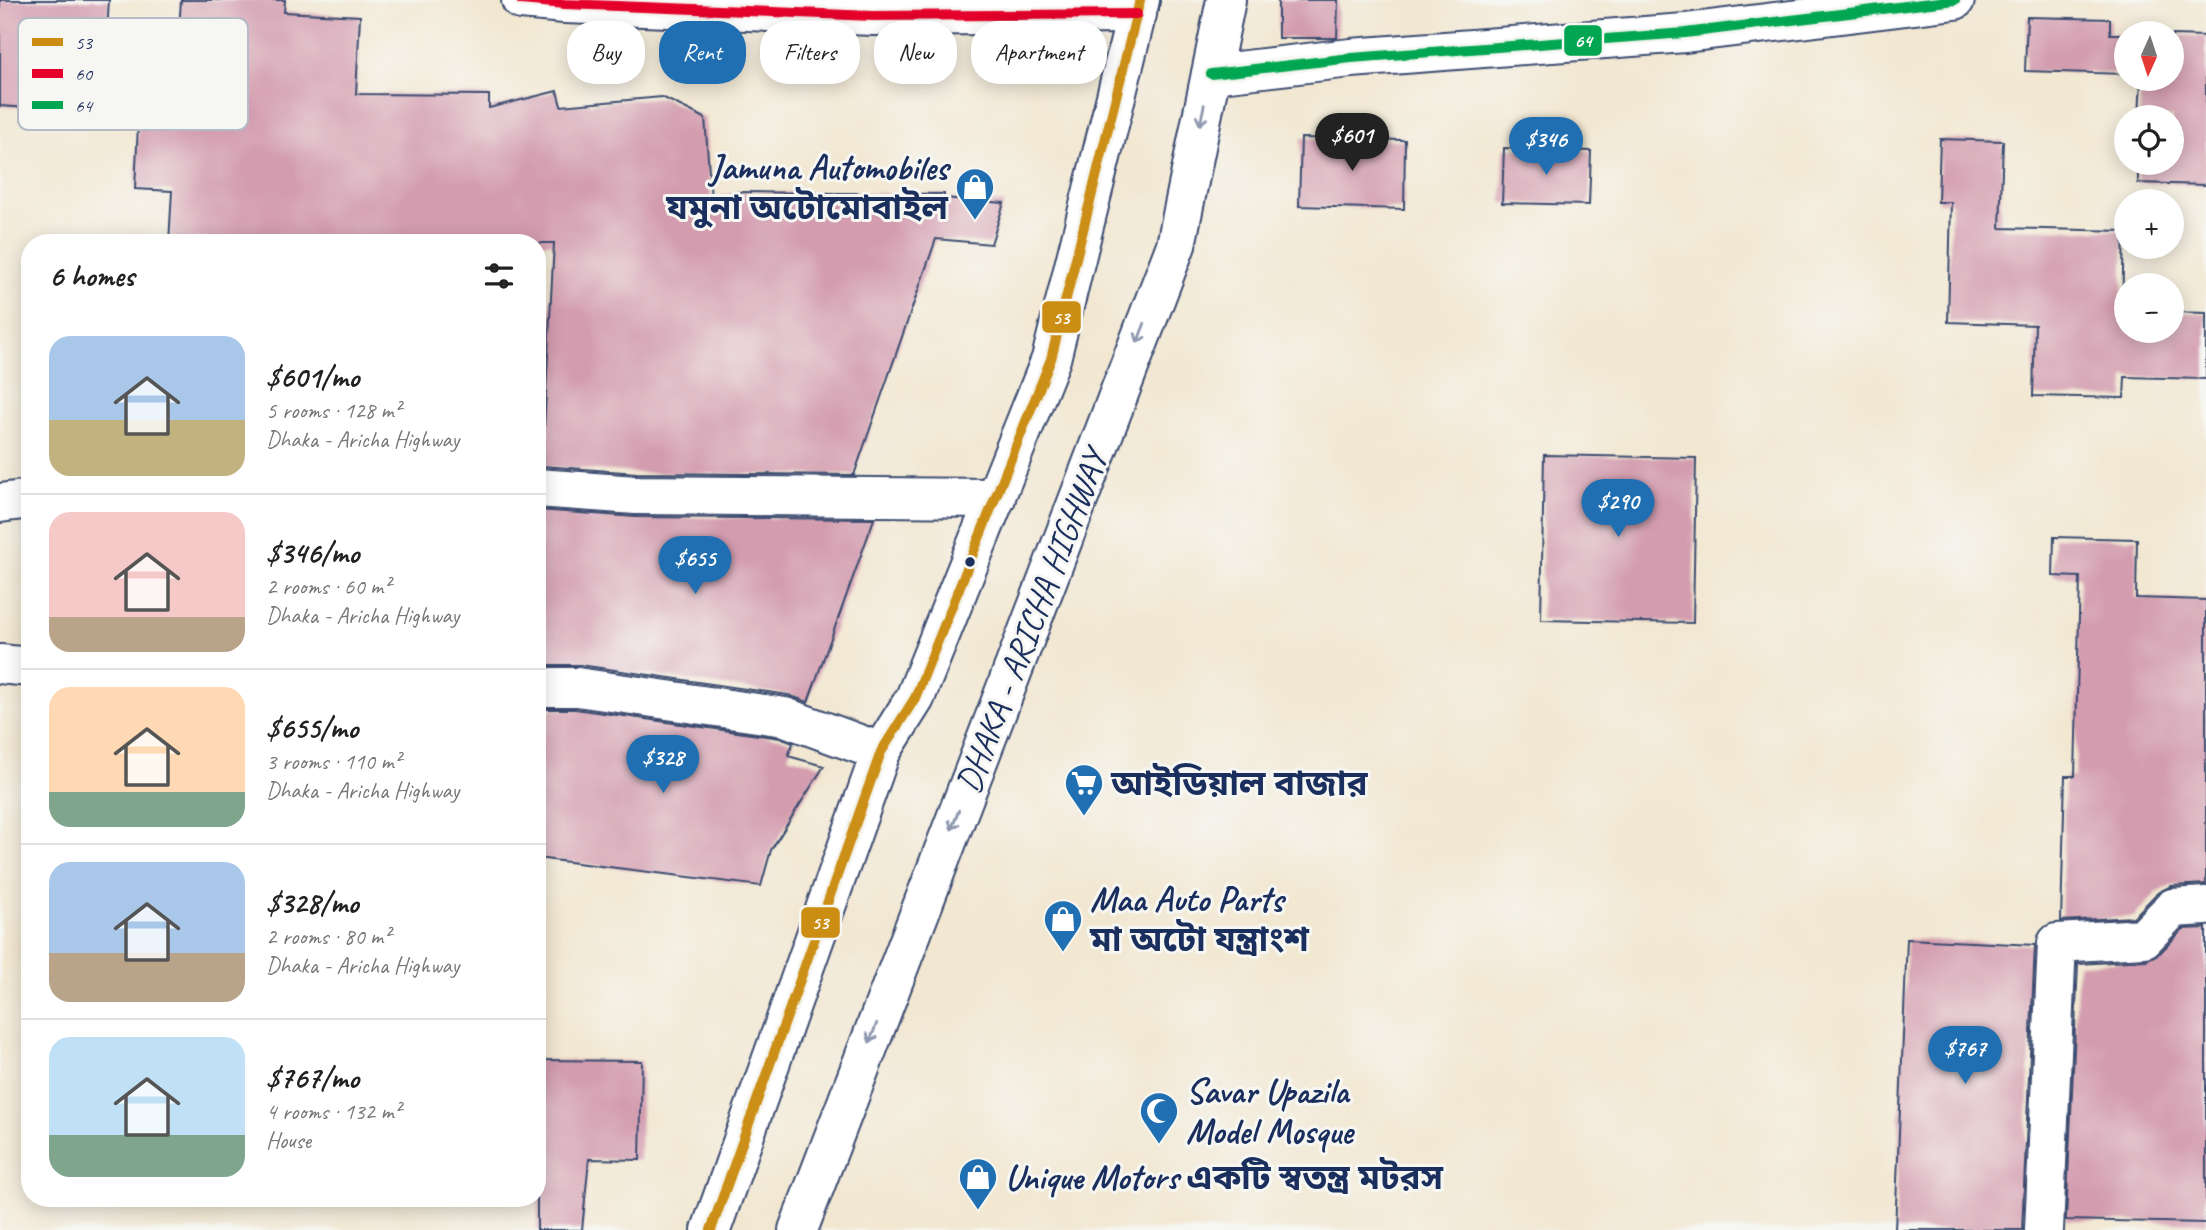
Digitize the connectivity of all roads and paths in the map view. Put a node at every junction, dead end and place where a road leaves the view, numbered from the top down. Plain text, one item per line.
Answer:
1 (520, 0) edge
2 (1226, 0) edge
3 (1955, 0) edge
4 (1138, 7) edge
5 (1210, 74) junction
6 (546, 489) edge
7 (996, 498) junction
8 (21, 500) edge
9 (0, 503) edge
10 (0, 664) edge
11 (21, 666) edge
12 (546, 687) edge
13 (881, 752) junction
14 (2206, 906) edge
15 (711, 1230) edge
16 (798, 1230) edge
17 (2044, 1230) edge

1 - 4 main road
2 - 5 main road, DHAKA - ARICHA HIGHWAY
3 - 5 main road
4 - 7 main road
5 -> 16 main road, DHAKA - ARICHA HIGHWAY
6 - 7 main road
7 - 13 main road
8 - 9 main road
10 - 11 main road
12 - 13 main road
13 - 15 main road
14 - 17 main road

